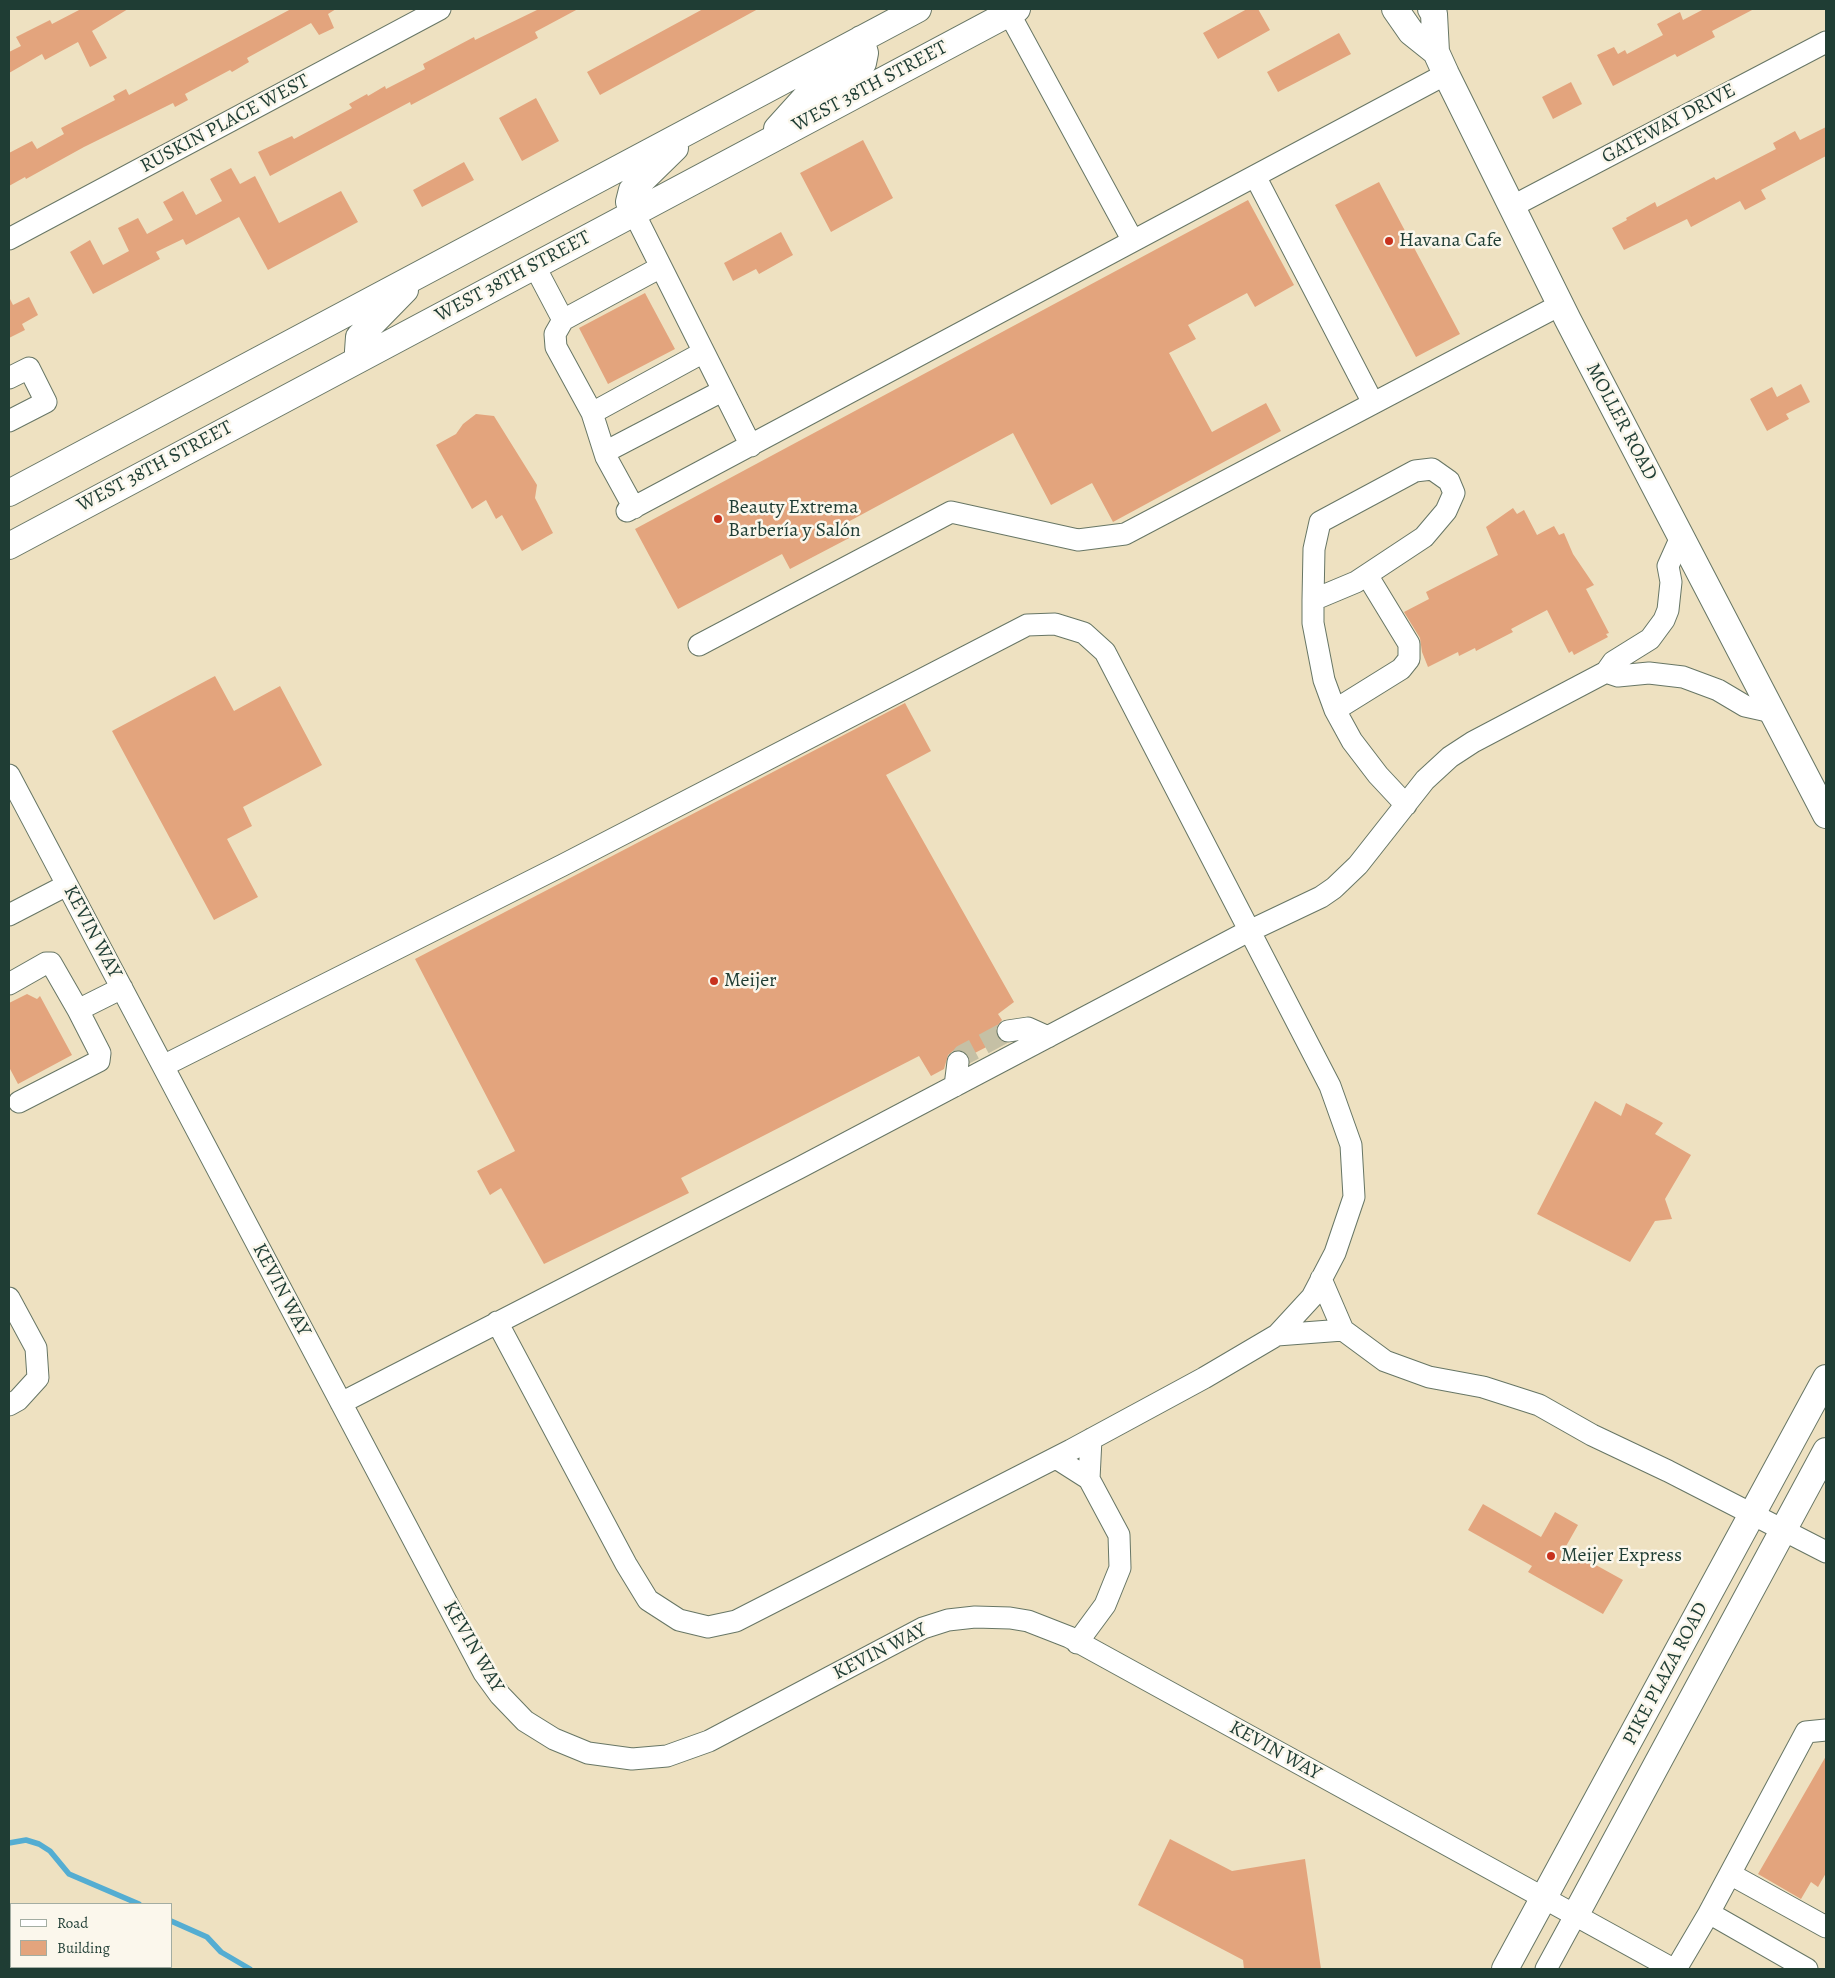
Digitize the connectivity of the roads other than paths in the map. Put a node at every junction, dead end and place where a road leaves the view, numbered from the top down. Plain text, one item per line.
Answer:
1 (440, 9) edge
2 (918, 9) edge
3 (1395, 9) edge
4 (1432, 9) edge
5 (1013, 11) edge
6 (861, 39) junction
7 (1826, 42) edge
8 (1441, 63) junction
9 (697, 126) junction
10 (767, 141) junction
11 (1255, 176) junction
12 (1513, 206) junction
13 (634, 213) junction
14 (9, 239) edge
15 (1133, 241) junction
16 (534, 265) junction
17 (661, 267) junction
18 (416, 278) junction
19 (1560, 305) junction
20 (563, 320) junction
21 (702, 353) junction
22 (361, 358) junction
23 (9, 378) edge
24 (722, 391) junction
25 (1373, 403) junction
26 (592, 412) junction
27 (9, 421) edge
28 (751, 446) junction
29 (605, 452) junction
30 (9, 493) edge
31 (1681, 538) junction
32 (9, 546) edge
33 (1367, 575) junction
34 (1313, 600) junction
35 (699, 645) dead end
36 (1606, 672) junction
37 (1335, 710) junction
38 (1772, 712) junction
39 (9, 775) edge
40 (1406, 805) junction
41 (1826, 815) edge
42 (67, 885) junction
43 (12, 907) edge
44 (1251, 931) junction
45 (9, 984) edge
46 (122, 988) junction
47 (78, 1010) junction
48 (1008, 1031) tunnel mouth
49 (1048, 1037) junction
50 (958, 1062) dead end
51 (163, 1066) junction
52 (955, 1086) junction
53 (19, 1102) dead end
54 (1321, 1279) junction
55 (9, 1298) edge
56 (497, 1322) junction
57 (1343, 1330) junction
58 (1277, 1335) junction
59 (1826, 1378) edge
60 (9, 1404) edge
61 (342, 1404) junction
62 (1091, 1439) junction
63 (1826, 1451) edge
64 (1056, 1458) junction
65 (1089, 1479) junction
66 (1753, 1514) junction
67 (1785, 1531) junction
68 (1826, 1552) edge
69 (1078, 1643) junction
70 (1826, 1730) edge
71 (1730, 1874) junction
72 (1545, 1898) junction
73 (1709, 1913) junction
74 (1576, 1914) junction
75 (1826, 1927) edge
76 (1505, 1969) edge
77 (1546, 1969) edge
78 (1674, 1969) edge
79 (1808, 1969) edge

1 - 14 street, RUSKIN PLACE WEST
2 - 6 main road
3 - 8 main road, MOLLER ROAD
4 - 8 main road, MOLLER ROAD
5 - 10 main road, WEST 38TH STREET
5 - 15 street
6 - 9 main road
6 - 10 main road
7 - 12 street, GATEWAY DRIVE
8 - 11 street
8 - 12 main road, MOLLER ROAD
9 - 13 main road
9 - 18 main road
10 - 13 main road, WEST 38TH STREET
11 - 15 street
11 - 25 street
12 - 19 main road, MOLLER ROAD
13 - 16 main road, WEST 38TH STREET
13 - 17 street
15 - 28 street
16 - 20 street
16 - 22 main road, WEST 38TH STREET
17 - 20 street
17 - 21 street
18 - 22 main road
18 - 30 main road
19 - 25 street
19 - 31 main road, MOLLER ROAD
20 - 26 street
21 - 24 street
21 - 26 street
22 - 32 main road, WEST 38TH STREET
23 - 27 street
24 - 28 street
24 - 29 street
25 - 35 street
26 - 29 street
28 - 29 street
31 - 36 street
31 - 38 main road, MOLLER ROAD
33 - 34 street
33 - 34 street
33 - 37 street
34 - 37 street
36 - 38 street
36 - 40 street
37 - 40 street
38 - 41 main road, MOLLER ROAD
39 - 42 street, KEVIN WAY
40 - 44 street
42 - 43 street
42 - 46 street, KEVIN WAY
44 - 49 street
44 - 51 street
44 - 54 street
45 - 47 street
46 - 47 street
46 - 51 street, KEVIN WAY
47 - 53 street
48 - 49 street
49 - 52 street
50 - 52 street
51 - 61 street, KEVIN WAY
52 - 56 street
54 - 57 street
54 - 58 street
55 - 60 street
56 - 61 street
56 - 64 street
57 - 58 street
57 - 66 street
58 - 62 street
59 - 66 main road, PIKE PLAZA ROAD
61 - 69 street, KEVIN WAY
62 - 64 street
62 - 65 street
63 - 67 main road, PIKE PLAZA ROAD
64 - 65 street
65 - 69 street
66 - 67 street
66 - 72 main road, PIKE PLAZA ROAD
67 - 68 street
67 - 74 main road, PIKE PLAZA ROAD
69 - 72 street, KEVIN WAY
70 - 71 street
71 - 73 street
71 - 75 street
72 - 74 street, KEVIN WAY
72 - 76 main road, PIKE PLAZA ROAD
73 - 78 street
73 - 79 street
74 - 77 street, PIKE PLAZA ROAD
74 - 78 street, KEVIN WAY

